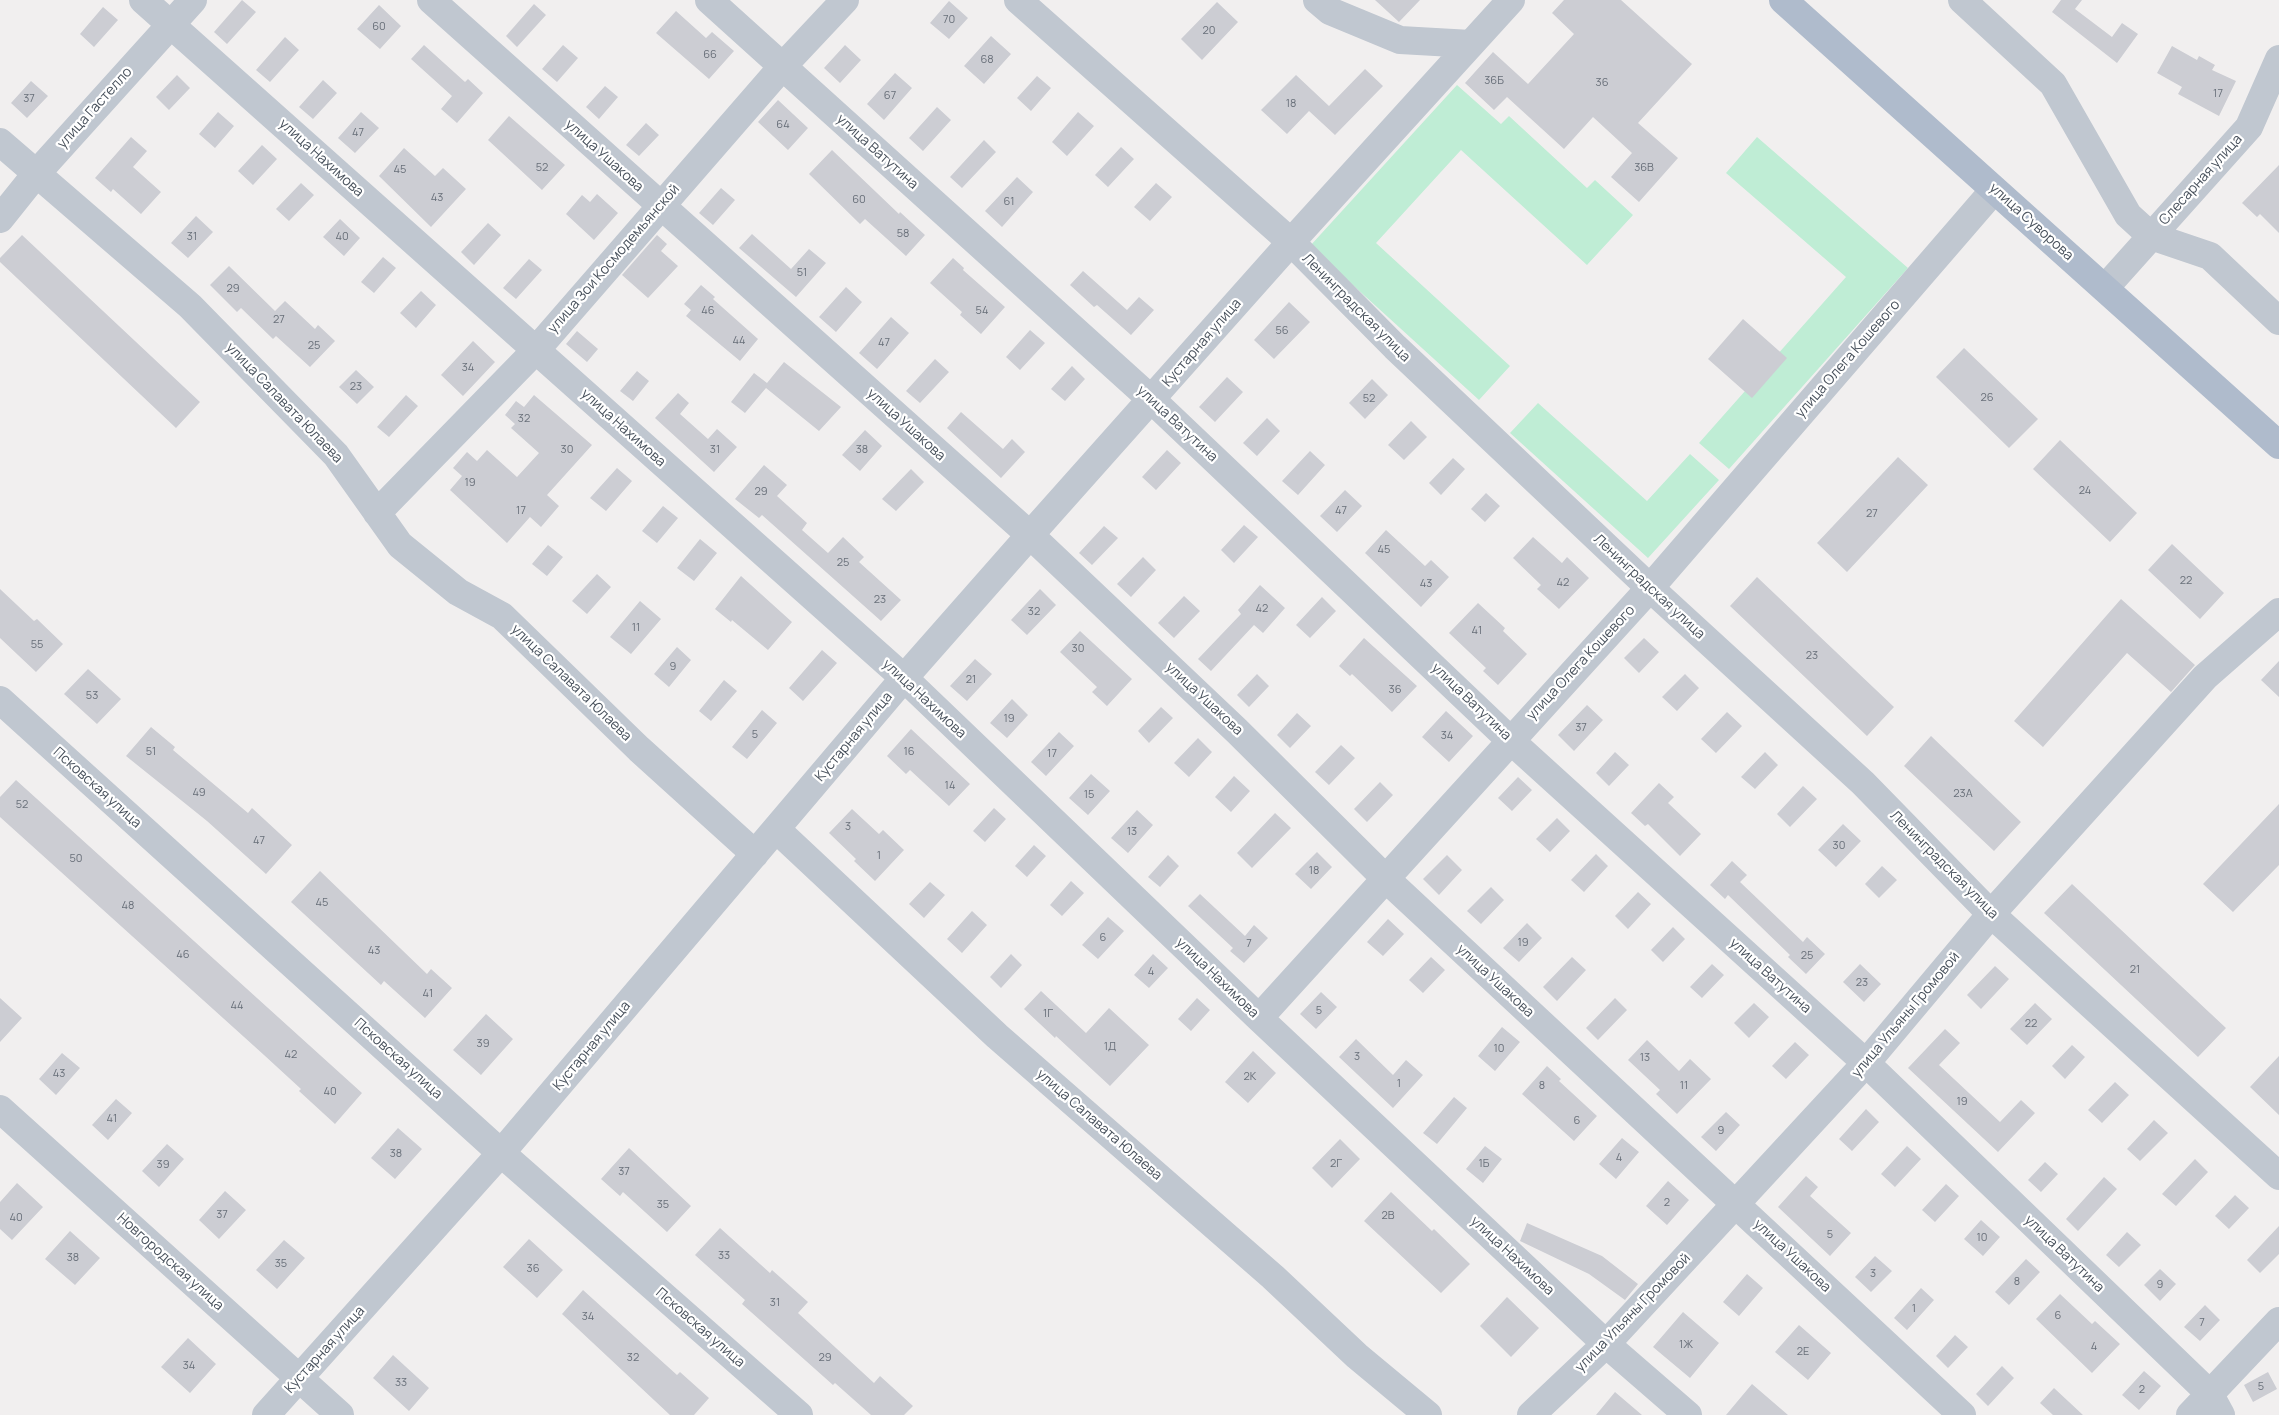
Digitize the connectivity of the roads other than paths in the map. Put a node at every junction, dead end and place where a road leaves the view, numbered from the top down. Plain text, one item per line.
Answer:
1 (144, 0) edge
2 (193, 0) edge
3 (430, 0) edge
4 (709, 0) edge
5 (845, 0) edge
6 (1018, 0) edge
7 (1317, 0) edge
8 (1511, 0) edge
9 (1783, 0) edge
10 (1962, 0) edge
11 (170, 24) junction
12 (1471, 44) junction
13 (2279, 59) edge
14 (782, 67) junction
15 (0, 142) edge
16 (36, 174) junction
17 (1994, 190) junction
18 (660, 206) junction
19 (0, 219) edge
20 (2151, 236) junction
21 (1290, 242) junction
22 (2105, 288) junction
23 (2279, 321) edge
24 (536, 350) junction
25 (1152, 400) junction
26 (2279, 444) edge
27 (377, 513) junction
28 (1030, 535) junction
29 (1650, 588) junction
30 (2279, 612) edge
31 (904, 678) junction
32 (0, 700) edge
33 (1510, 740) junction
34 (776, 829) junction
35 (756, 854) junction
36 (1385, 878) junction
37 (1991, 914) junction
38 (1259, 1018) junction
39 (1866, 1063) junction
40 (0, 1108) edge
41 (501, 1153) junction
42 (2279, 1176) edge
43 (1736, 1204) junction
44 (2279, 1321) edge
45 (1606, 1344) junction
46 (299, 1378) junction
47 (2215, 1404) edge
48 (266, 1415) edge
49 (340, 1415) edge
50 (799, 1415) edge
51 (1428, 1415) edge
52 (1531, 1415) edge
53 (1688, 1415) edge
54 (1962, 1415) edge
55 (2190, 1415) edge

1 - 11 street, улица Нахимова
2 - 11 street, улица Гастелло
3 - 18 street, улица Ушакова
4 - 14 street, улица Ватутина
5 - 14 street, улица Зои Космодемьянской
6 - 21 street, Ленинградская улица
7 - 12 street
8 - 12 street, Кустарная улица
9 - 17 main road, улица Суворова
10 - 20 street
11 - 16 street, улица Гастелло
11 - 24 street, улица Нахимова
12 - 21 street, Кустарная улица
13 - 20 street, Слесарная улица
14 - 18 street, улица Зои Космодемьянской
14 - 25 street, улица Ватутина
15 - 16 street, улица Салавата Юлаева
16 - 19 street, улица Гастелло
16 - 27 street, улица Салавата Юлаева
17 - 22 main road, улица Суворова
17 - 29 street, улица Олега Кошевого
18 - 24 street, улица Зои Космодемьянской
18 - 28 street, улица Ушакова
20 - 22 street, Слесарная улица
20 - 23 street
21 - 25 street, Кустарная улица
21 - 29 street, Ленинградская улица
22 - 26 main road, улица Суворова
24 - 27 street, улица Зои Космодемьянской
24 - 31 street, улица Нахимова
25 - 28 street, Кустарная улица
25 - 33 street, улица Ватутина
27 - 35 street, улица Салавата Юлаева
28 - 31 street, Кустарная улица
28 - 36 street, улица Ушакова
29 - 33 street, улица Олега Кошевого
29 - 37 street, Ленинградская улица
30 - 37 street, улица Ульяны Громовой
31 - 34 street, Кустарная улица
31 - 38 street, улица Нахимова
32 - 41 street, Псковская улица
33 - 36 street, улица Олега Кошевого
33 - 39 street, улица Ватутина
34 - 35 street, Кустарная улица
34 - 51 street, улица Салавата Юлаева
35 - 41 street, Кустарная улица
36 - 38 street, улица Олега Кошевого
36 - 43 street, улица Ушакова
37 - 39 street, улица Ульяны Громовой
37 - 42 street, Ленинградская улица
38 - 45 street, улица Нахимова
39 - 43 street, улица Ульяны Громовой
39 - 47 street, улица Ватутина
40 - 46 street, Новгородская улица
41 - 46 street, Кустарная улица
41 - 50 street, Псковская улица
43 - 45 street, улица Ульяны Громовой
43 - 54 street, улица Ушакова
44 - 47 street
45 - 52 street, улица Ульяны Громовой
45 - 53 street, улица Нахимова
46 - 48 street, Кустарная улица
46 - 49 street, Новгородская улица
47 - 55 street

